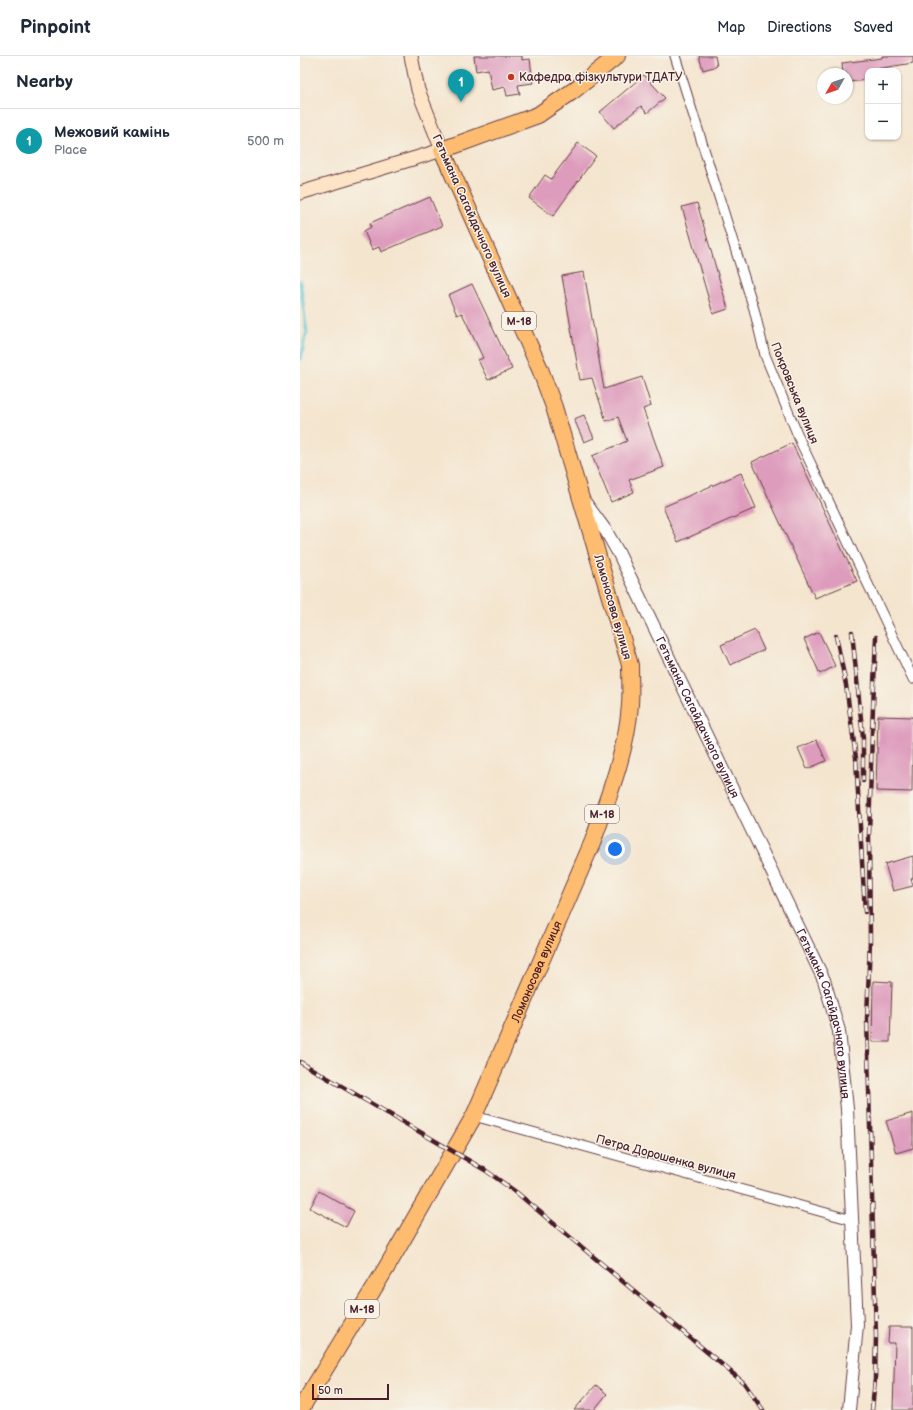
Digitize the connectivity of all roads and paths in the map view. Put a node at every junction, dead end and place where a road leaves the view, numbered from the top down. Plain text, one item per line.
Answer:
1 (411, 56) edge
2 (617, 56) edge
3 (675, 56) edge
4 (442, 150) junction
5 (300, 193) edge
6 (581, 497) junction
7 (913, 679) edge
8 (474, 1116) junction
9 (852, 1220) junction
10 (300, 1410) edge
11 (849, 1410) edge

1 - 4 main road, Гетьмана Сагайдачного вулиця
2 - 4 highway
3 - 7 street, Покровська вулиця
4 - 5 main road
4 - 6 highway, Гетьмана Сагайдачного вулиця / М-18
6 - 8 highway, Ломоносова вулиця / М-18
6 - 9 street, Гетьмана Сагайдачного вулиця
8 - 9 street, Петра Дорошенка вулиця
8 - 10 highway, Ломоносова вулиця / М-18
9 - 11 street, Гетьмана Сагайдачного вулиця

